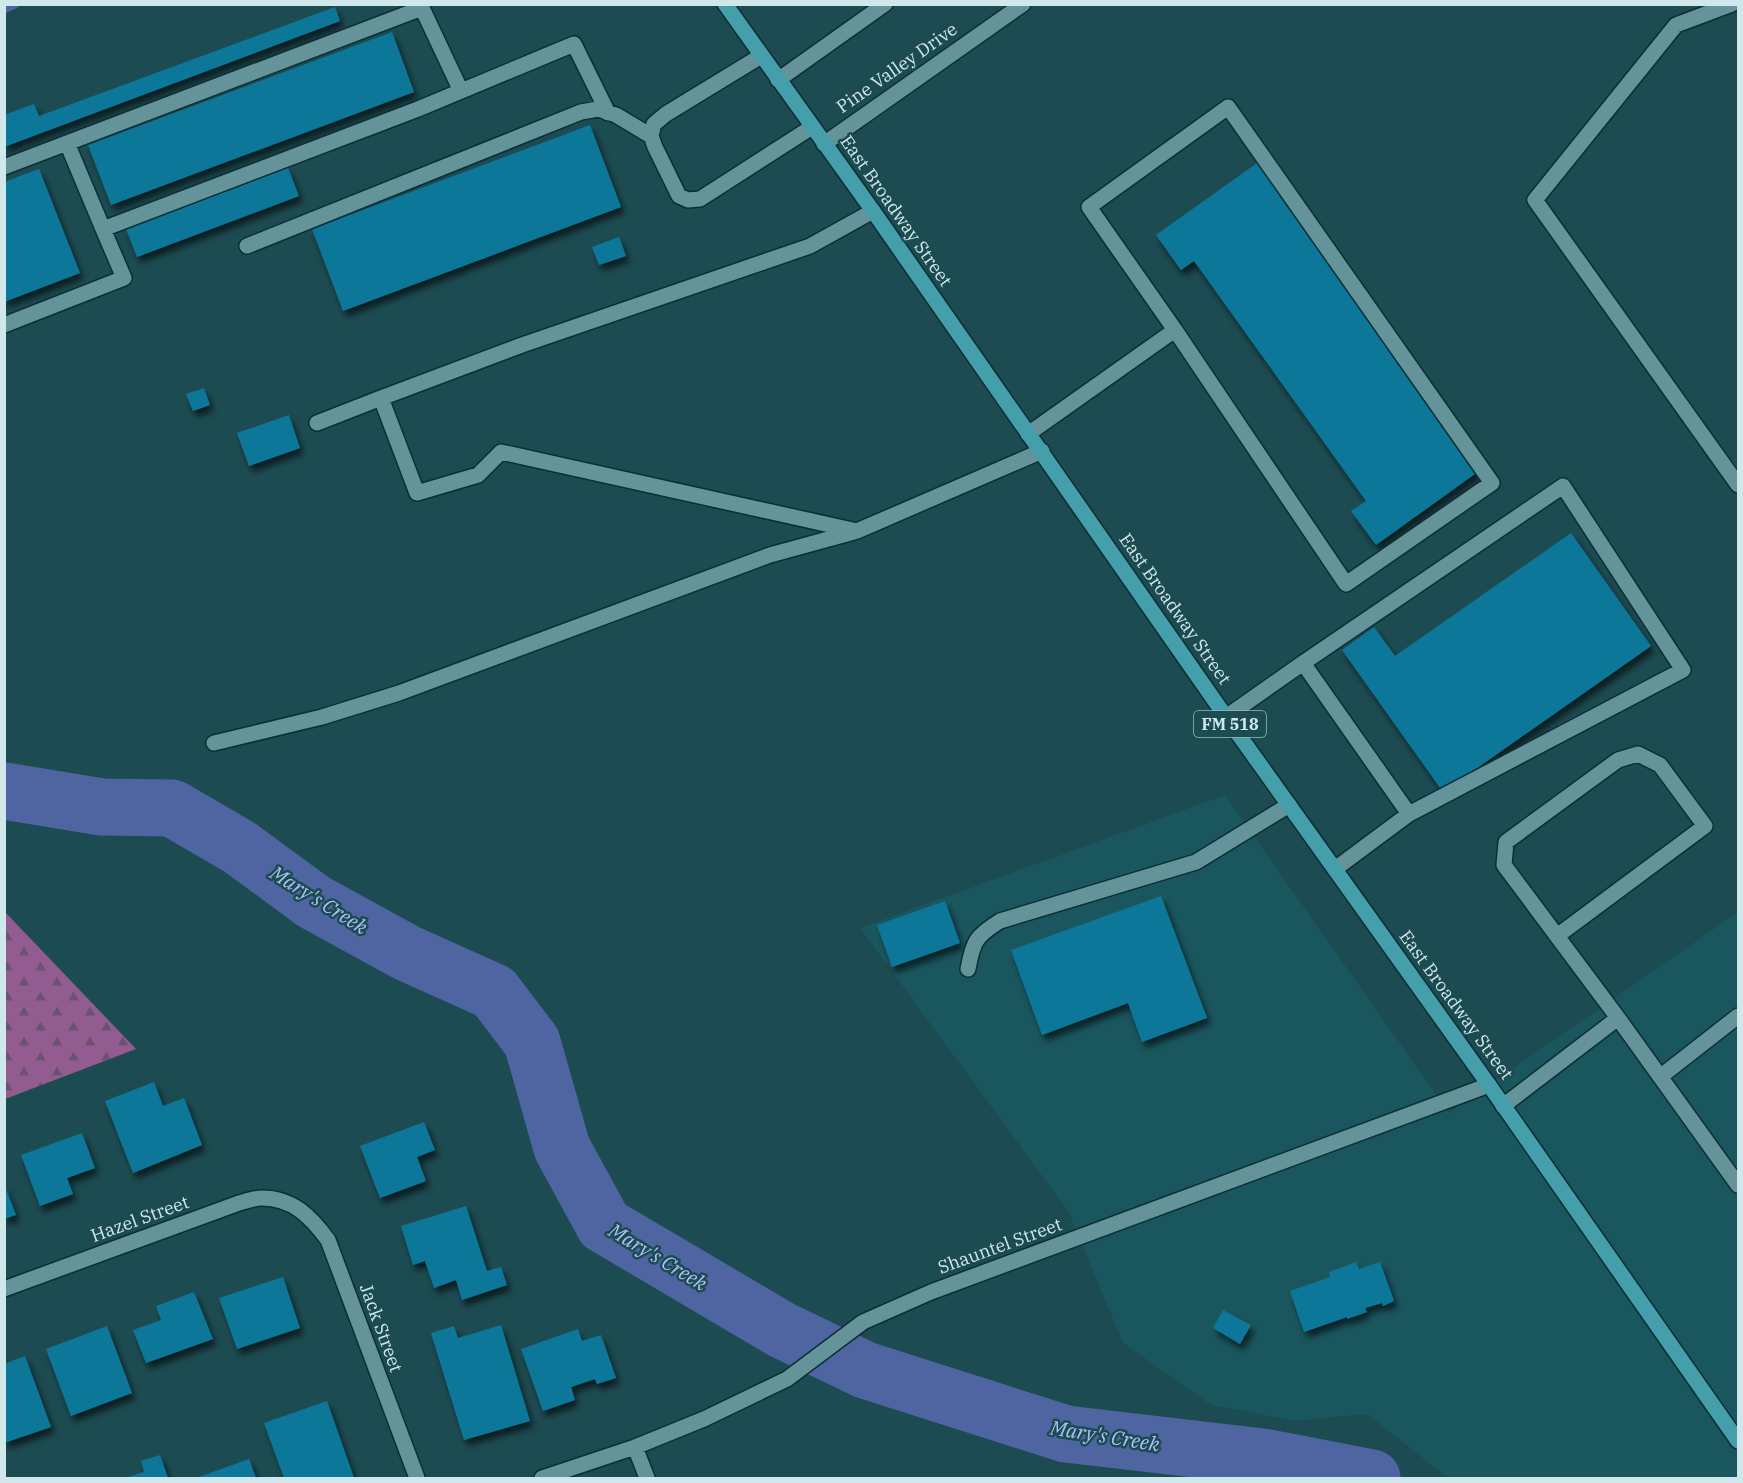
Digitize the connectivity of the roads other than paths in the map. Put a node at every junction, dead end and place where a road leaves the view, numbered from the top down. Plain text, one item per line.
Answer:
1 (725, 4) edge
2 (885, 4) edge
3 (1023, 4) edge
4 (1732, 4) edge
5 (761, 56) junction
6 (778, 80) junction
7 (461, 91) junction
8 (608, 113) junction
9 (812, 127) junction
10 (651, 136) junction
11 (67, 143) junction
12 (824, 144) junction
13 (4, 167) edge
14 (873, 211) junction
15 (103, 229) junction
16 (247, 246) dead end
17 (4, 325) edge
18 (1175, 330) junction
19 (381, 398) junction
20 (317, 423) dead end
21 (1028, 434) junction
22 (1042, 451) junction
23 (1738, 485) edge
24 (856, 531) junction
25 (1303, 663) junction
26 (1226, 717) junction
27 (214, 743) dead end
28 (1289, 805) junction
29 (1409, 814) junction
30 (1335, 869) junction
31 (1557, 936) junction
32 (968, 969) dead end
33 (1738, 1016) edge
34 (1618, 1018) junction
35 (1660, 1077) junction
36 (1489, 1085) junction
37 (1503, 1106) junction
38 (1738, 1185) edge
39 (291, 1203) joint
40 (4, 1289) edge
41 (1738, 1441) edge
42 (635, 1447) junction
43 (417, 1479) edge
44 (542, 1479) edge
45 (647, 1479) edge

1 - 5 main road, East Broadway Street / FM 518
2 - 6 street
3 - 12 street, Pine Valley Drive
4 - 23 street
5 - 6 main road, East Broadway Street / FM 518
5 - 10 street
6 - 9 main road, East Broadway Street / FM 518
7 - 8 street
7 - 11 street
7 - 15 street
8 - 10 street
8 - 16 street
9 - 10 street
9 - 12 main road, East Broadway Street / FM 518
11 - 13 street
11 - 15 street
12 - 14 main road, East Broadway Street / FM 518
14 - 19 street
14 - 21 main road, East Broadway Street / FM 518
15 - 17 street
18 - 18 street
18 - 21 street
19 - 20 street
19 - 24 street
21 - 22 main road, East Broadway Street / FM 518
22 - 24 street
22 - 26 main road, East Broadway Street / FM 518
24 - 27 street
25 - 26 street
25 - 29 street
25 - 29 street
26 - 28 main road, East Broadway Street / FM 518
28 - 30 main road, East Broadway Street / FM 518
28 - 32 street
29 - 30 street
30 - 36 main road, East Broadway Street / FM 518
31 - 31 street
31 - 34 street
33 - 35 street
34 - 35 street
34 - 37 street
35 - 38 street
36 - 37 main road, East Broadway Street / FM 518
36 - 42 street, Shauntel Street
37 - 41 main road, East Broadway Street / FM 518
39 - 40 street, Hazel Street
39 - 43 street, Jack Street
42 - 44 street, Shauntel Street
42 - 45 street

